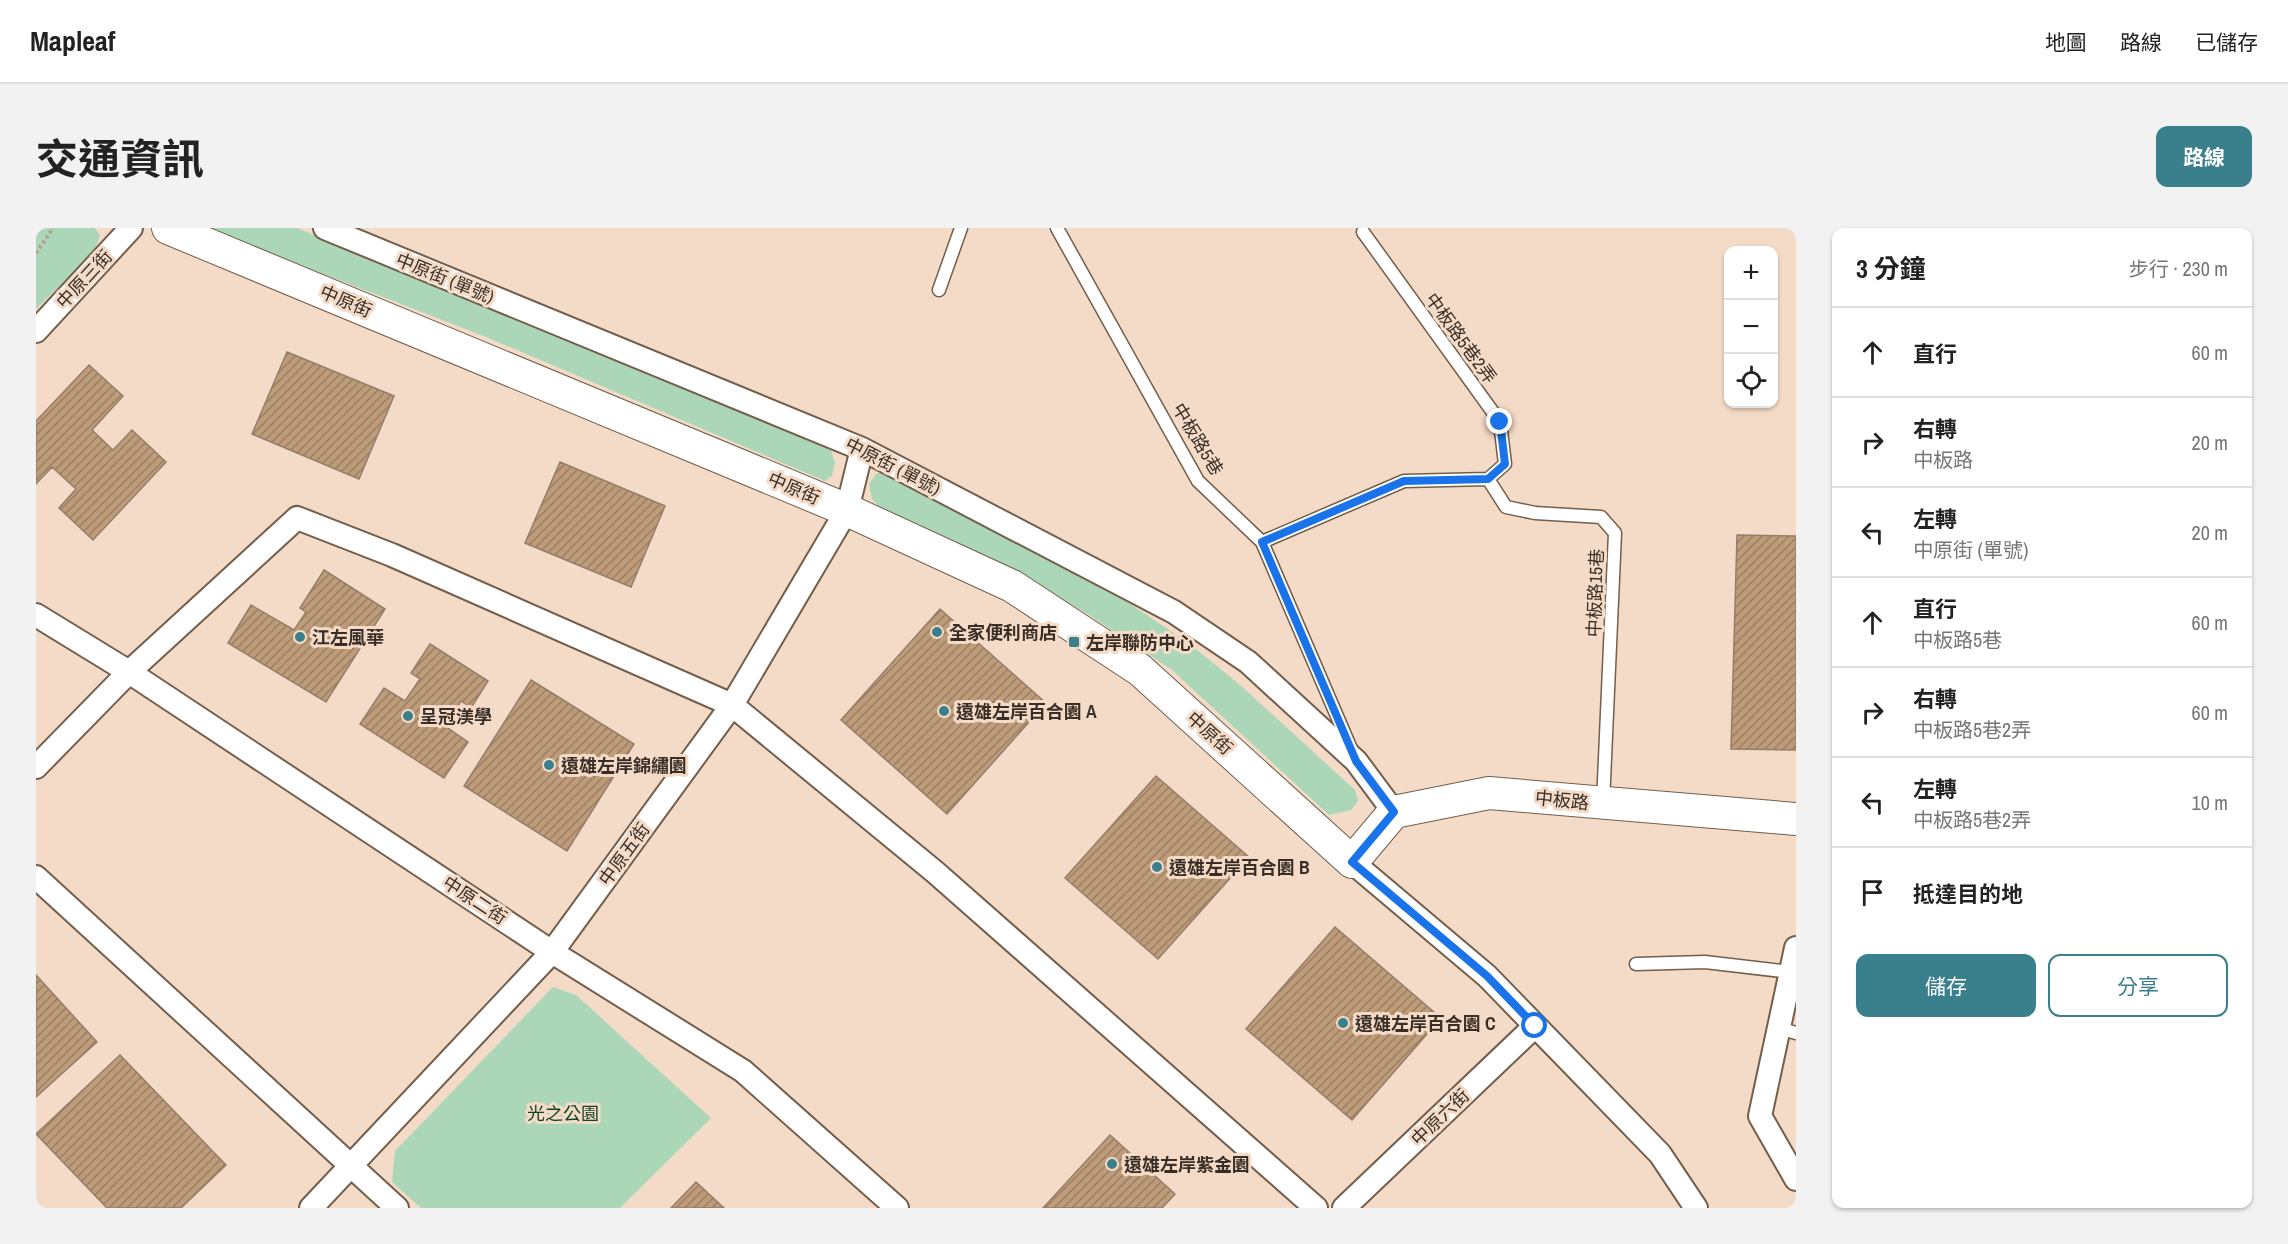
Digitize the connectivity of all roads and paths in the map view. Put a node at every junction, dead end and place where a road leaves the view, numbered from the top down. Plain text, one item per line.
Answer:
1 (52, 228) edge
2 (131, 228) edge
3 (168, 228) edge
4 (325, 228) edge
5 (961, 228) edge
6 (1058, 228) edge
7 (1363, 232) dead end
8 (36, 253) edge
9 (939, 290) dead end
10 (36, 331) edge
11 (862, 449) junction
12 (1488, 479) junction
13 (847, 510) junction
14 (1262, 542) junction
15 (36, 615) edge
16 (129, 672) junction
17 (732, 705) junction
18 (1356, 761) junction
19 (36, 767) edge
20 (1603, 804) junction
21 (1394, 812) junction
22 (1796, 819) edge
23 (1352, 862) junction
24 (36, 877) edge
25 (1796, 948) edge
26 (552, 952) junction
27 (1636, 964) dead end
28 (1790, 972) junction
29 (1535, 1026) junction
30 (1787, 1030) edge
31 (349, 1166) junction
32 (1796, 1179) edge
33 (311, 1208) edge
34 (397, 1208) edge
35 (897, 1208) edge
36 (1316, 1208) edge
37 (1344, 1208) edge
38 (1696, 1208) edge

1 - 8 path
2 - 10 street, 中原三街
3 - 13 street, 中原街
4 - 11 street, 中原街 (單號)
5 - 9 lane
6 - 14 lane, 中板路5巷
7 - 12 lane, 中板路5巷2弄
11 - 13 street, 中原五街
11 - 18 street, 中原街 (單號)
12 - 14 lane
12 - 20 lane, 中板路15巷
13 - 17 street, 中原五街
13 - 23 street, 中原街
14 - 18 lane, 中板路5巷
15 - 16 street, 中原二街
16 - 17 street
16 - 19 street
16 - 26 street, 中原二街
17 - 26 street, 中原五街
17 - 36 street
18 - 21 street, 中原街 (單號)
20 - 21 street, 中板路
20 - 22 street, 中板路
21 - 23 street
23 - 29 street
24 - 31 street
25 - 28 street
26 - 31 street, 中原五街
26 - 35 street, 中原二街
27 - 28 lane
28 - 30 street
29 - 37 street, 中原六街
29 - 38 street
30 - 32 street
31 - 33 street, 中原五街
31 - 34 street

